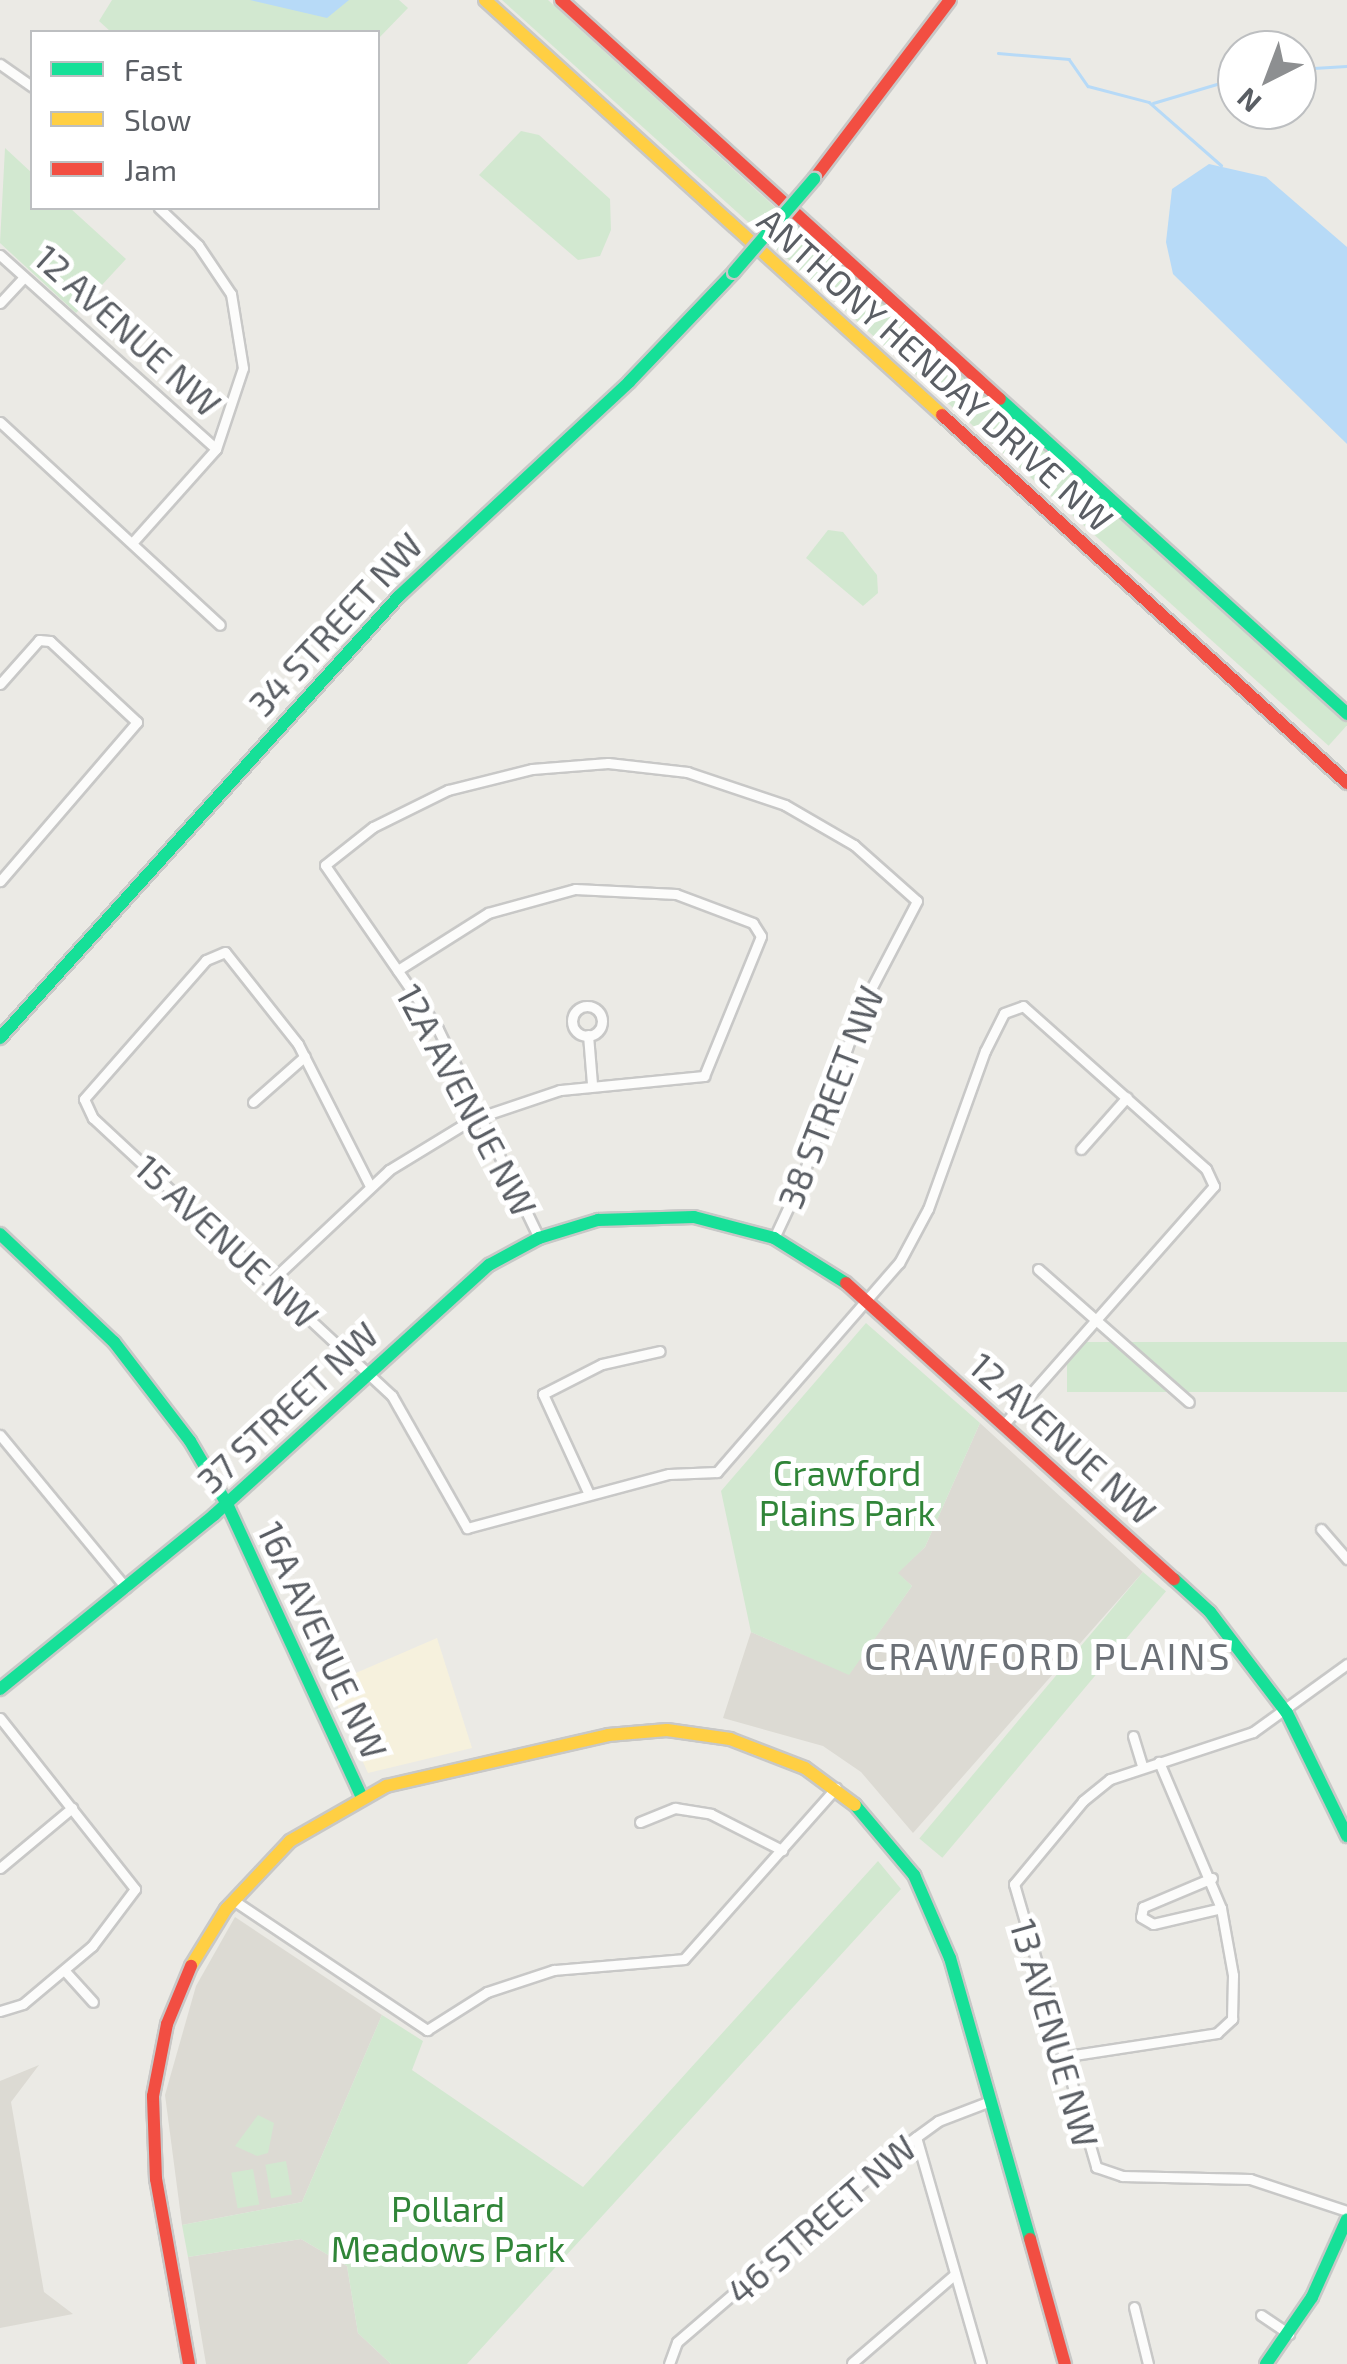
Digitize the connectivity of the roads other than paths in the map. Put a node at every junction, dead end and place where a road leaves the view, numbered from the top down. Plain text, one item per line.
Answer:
1 (485, 0) edge
2 (561, 0) edge
3 (950, 0) edge
4 (2, 63) edge
5 (30, 84) edge
6 (162, 210) edge
7 (0, 255) edge
8 (214, 266) junction
9 (202, 274) dead end
10 (24, 277) junction
11 (0, 302) edge
12 (0, 422) edge
13 (216, 449) junction
14 (132, 544) junction
15 (220, 625) dead end
16 (0, 684) edge
17 (1347, 714) edge
18 (1347, 783) edge
19 (0, 881) edge
20 (918, 904) joint
21 (398, 970) junction
22 (588, 1035) dead end
23 (0, 1038) edge
24 (305, 1056) junction
25 (592, 1084) junction
26 (1127, 1098) junction
27 (253, 1102) dead end
28 (480, 1116) junction
29 (1081, 1149) dead end
30 (370, 1186) junction
31 (637, 1214) joint
32 (0, 1234) edge
33 (539, 1238) junction
34 (774, 1238) junction
35 (1038, 1269) dead end
36 (270, 1281) junction
37 (868, 1302) junction
38 (1098, 1322) junction
39 (660, 1350) dead end
40 (370, 1373) junction
41 (1189, 1402) dead end
42 (1004, 1424) junction
43 (0, 1434) edge
44 (588, 1492) junction
45 (227, 1504) junction
46 (1320, 1530) dead end
47 (1347, 1559) edge
48 (126, 1588) junction
49 (1347, 1664) edge
50 (0, 1690) edge
51 (1287, 1712) junction
52 (0, 1718) edge
53 (1133, 1736) dead end
54 (1159, 1762) junction
55 (1142, 1766) junction
56 (836, 1788) junction
57 (362, 1797) junction
58 (72, 1808) junction
59 (640, 1822) dead end
60 (1347, 1836) edge
61 (782, 1850) junction
62 (0, 1868) edge
63 (1212, 1878) junction
64 (233, 1900) junction
65 (1221, 1908) junction
66 (64, 1970) junction
67 (93, 2002) dead end
68 (2, 2011) edge
69 (1061, 2057) junction
70 (990, 2101) junction
71 (916, 2137) junction
72 (1347, 2211) edge
73 (1347, 2219) edge
74 (955, 2274) junction
75 (1134, 2307) dead end
76 (1260, 2314) dead end
77 (1289, 2334) junction
78 (669, 2361) edge
79 (852, 2363) edge
80 (189, 2364) edge
81 (981, 2364) edge
82 (1065, 2364) edge
83 (1148, 2364) edge
84 (1266, 2364) edge

1 - 18 main road, ANTHONY HENDAY DRIVE NW
2 - 17 main road, ANTHONY HENDAY DRIVE NW
3 - 23 main road, 34 STREET NW, bridge
4 - 5 street
6 - 8 street
7 - 10 street, 12 AVENUE NW
8 - 9 street
8 - 13 street
10 - 11 street
10 - 13 street, 12 AVENUE NW
12 - 14 street
13 - 14 street
14 - 15 street
16 - 19 street
20 - 21 street, 12A AVENUE NW
20 - 34 street, 38 STREET NW
21 - 25 street
21 - 28 street, 12A AVENUE NW
22 - 25 street
24 - 27 street
24 - 30 street
24 - 36 street, 15 AVENUE NW
25 - 28 street
26 - 29 street
26 - 37 street
26 - 38 street
28 - 30 street
28 - 33 street, 12A AVENUE NW
30 - 36 street
31 - 33 main road, 37 STREET NW
31 - 34 main road, 12 AVENUE NW
32 - 45 main road, 16A AVENUE NW
33 - 40 main road, 37 STREET NW
34 - 37 main road, 12 AVENUE NW
35 - 38 street
36 - 40 street, 15 AVENUE NW
37 - 42 main road, 12 AVENUE NW
37 - 44 street
38 - 41 street
38 - 42 street
39 - 44 street
40 - 44 street, 15 AVENUE NW
40 - 45 main road, 37 STREET NW
42 - 51 main road, 12 AVENUE NW
43 - 48 street
45 - 48 main road, 37 STREET NW
45 - 57 main road, 16A AVENUE NW
46 - 47 street
48 - 50 main road, 37 STREET NW
49 - 51 street
51 - 54 street
51 - 60 main road, 12 AVENUE NW
52 - 58 street
53 - 55 street
54 - 55 street
54 - 63 street
55 - 69 street, 13 AVENUE NW
56 - 57 main road
56 - 61 street
56 - 70 main road
57 - 64 main road
58 - 62 street
58 - 66 street
59 - 61 street
61 - 64 street
63 - 65 street
63 - 65 street
64 - 80 main road
65 - 69 street
66 - 67 street
66 - 68 street
69 - 72 street, 13 AVENUE NW
70 - 71 street, 46 STREET NW
70 - 82 main road
71 - 74 street
71 - 78 street, 46 STREET NW
73 - 77 main road
74 - 79 street
74 - 81 street
75 - 83 street
76 - 77 street
77 - 84 main road

